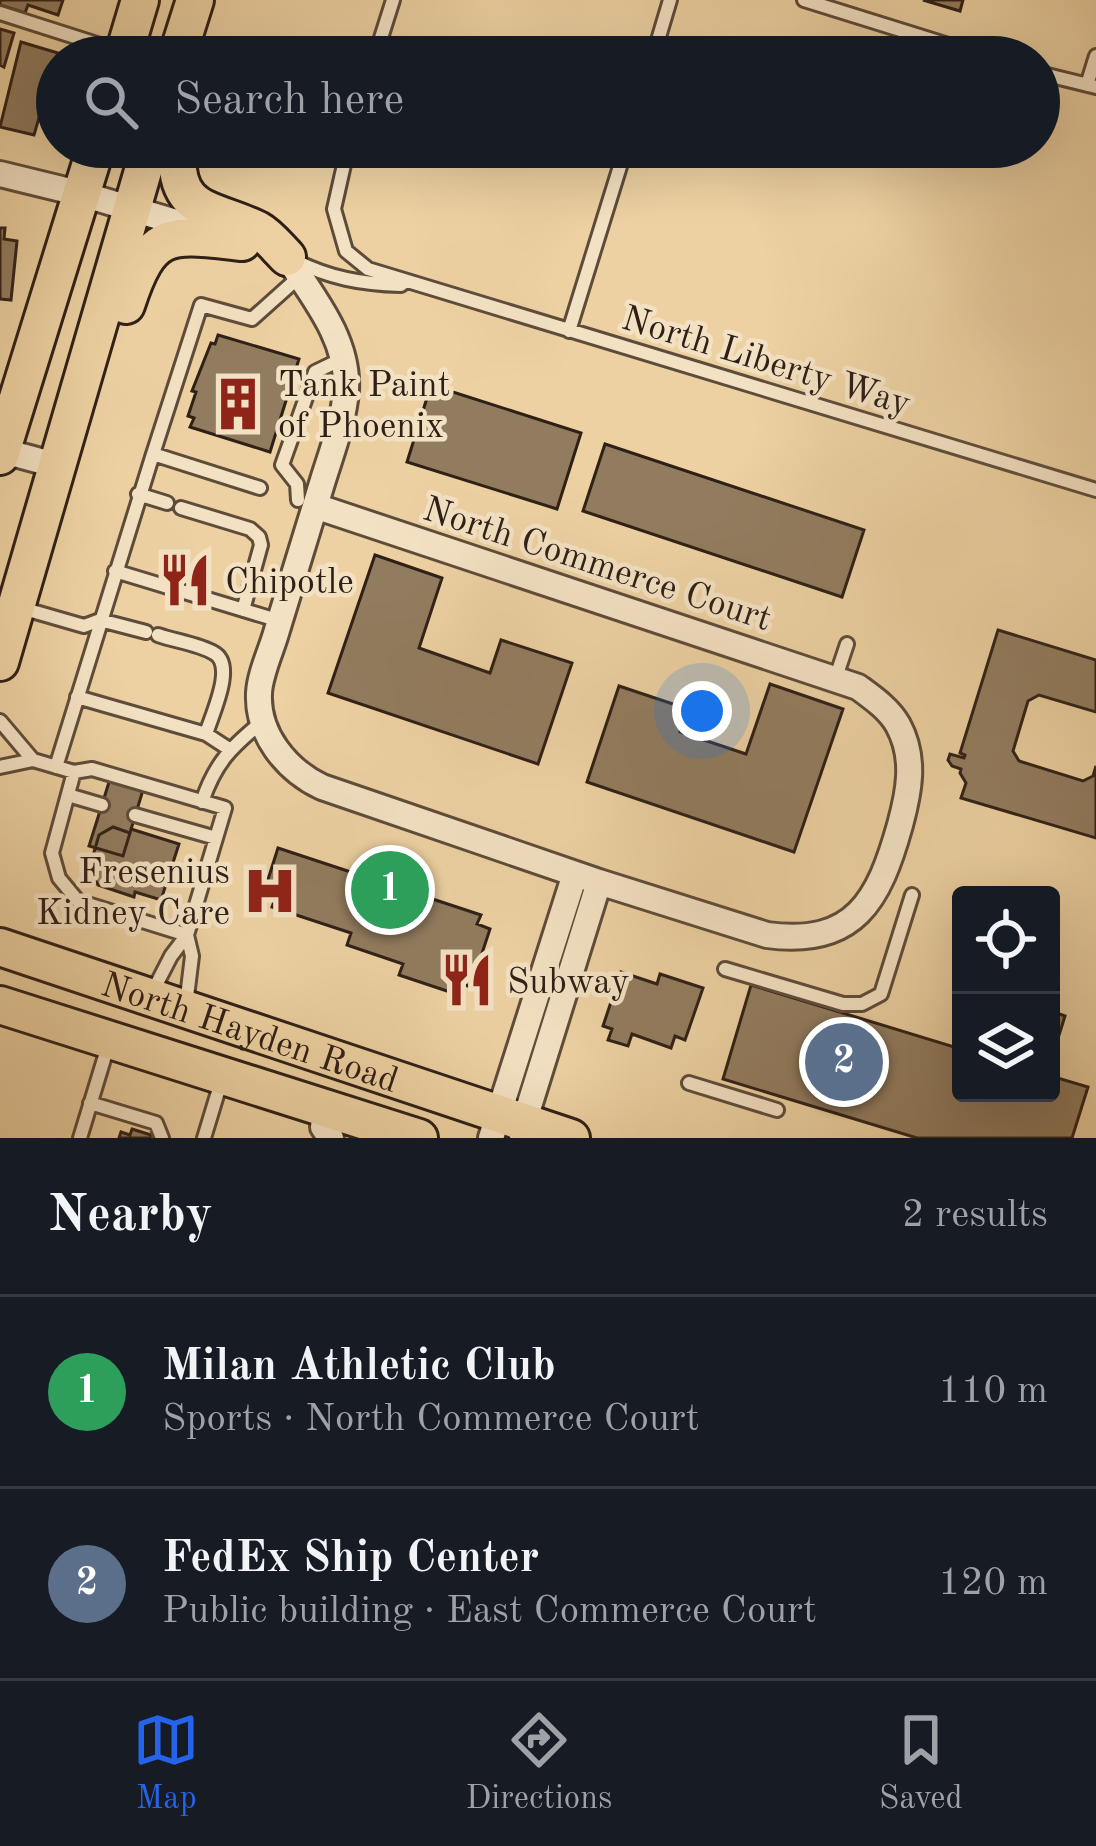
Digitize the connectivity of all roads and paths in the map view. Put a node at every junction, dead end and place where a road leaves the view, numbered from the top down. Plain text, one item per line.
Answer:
1 (140, 0) edge
2 (194, 0) edge
3 (204, 0) edge
4 (393, 0) edge
5 (670, 0) edge
6 (804, 0) edge
7 (0, 13) edge
8 (68, 36) edge
9 (130, 36) edge
10 (183, 36) edge
11 (198, 36) edge
12 (382, 36) edge
13 (659, 36) edge
14 (920, 36) edge
15 (1096, 56) edge
16 (1060, 78) edge
17 (1092, 86) edge
18 (90, 168) edge
19 (144, 168) edge
20 (178, 168) edge
21 (343, 168) edge
22 (619, 168) edge
23 (0, 174) edge
24 (82, 194) junction
25 (132, 208) junction
26 (242, 242) junction
27 (294, 267) junction
28 (420, 286) junction
29 (569, 331) junction
30 (342, 358) junction
31 (80, 390) junction
32 (0, 452) edge
33 (153, 454) junction
34 (58, 466) junction
35 (260, 488) dead end
36 (1096, 490) edge
37 (138, 494) junction
38 (300, 501) junction
39 (115, 571) junction
40 (17, 606) junction
41 (243, 610) junction
42 (100, 620) junction
43 (280, 621) junction
44 (847, 644) dead end
45 (0, 662) edge
46 (847, 684) junction
47 (77, 697) junction
48 (263, 720) junction
49 (0, 722) edge
50 (206, 734) junction
51 (229, 749) junction
52 (33, 760) junction
53 (0, 767) edge
54 (56, 767) junction
55 (74, 772) junction
56 (68, 795) junction
57 (202, 802) junction
58 (102, 805) dead end
59 (135, 815) dead end
60 (216, 838) junction
61 (587, 878) junction
62 (912, 895) dead end
63 (188, 935) junction
64 (0, 947) edge
65 (724, 969) dead end
66 (149, 999) junction
67 (0, 1005) edge
68 (185, 1010) junction
69 (110, 1039) junction
70 (224, 1074) junction
71 (689, 1083) dead end
72 (90, 1103) junction
73 (777, 1110) dead end
74 (328, 1122) edge
75 (508, 1128) edge
76 (80, 1138) edge
77 (162, 1138) edge
78 (204, 1138) edge
79 (419, 1138) edge
80 (571, 1138) edge

1 - 9 main road
2 - 10 main road
3 - 11 main road
4 - 12 lane
5 - 13 lane
6 - 14 lane
7 - 8 lane
15 - 17 lane
16 - 17 lane
18 - 24 main road
19 - 25 main road
20 - 27 main road
21 - 28 lane, North Liberty Way
22 - 29 lane
23 - 24 street
24 - 25 street
24 - 32 main road
25 - 26 street
25 - 31 main road
26 - 27 street
26 - 31 main road
27 - 28 lane, North Liberty Way
27 - 30 street
27 - 33 lane
28 - 29 lane, North Liberty Way
29 - 36 lane, North Liberty Way
30 - 38 street
30 - 38 lane
31 - 34 main road
32 - 34 street
33 - 35 lane
33 - 37 lane
34 - 40 main road
37 - 39 lane
37 - 41 lane
38 - 43 street
38 - 46 street, North Commerce Court
39 - 41 lane
39 - 42 lane
40 - 42 lane
40 - 45 main road
41 - 43 lane
42 - 47 lane
42 - 50 lane
43 - 48 street
44 - 46 lane
46 - 61 street
47 - 50 lane
47 - 54 lane
48 - 51 lane
48 - 61 street
49 - 52 lane
50 - 51 lane
51 - 57 lane
52 - 53 lane
52 - 54 lane
54 - 55 lane
55 - 56 lane
55 - 57 lane
56 - 58 lane
56 - 63 lane
57 - 60 lane
59 - 60 lane
60 - 63 lane
61 - 75 street
62 - 65 lane
63 - 66 lane
63 - 68 lane
64 - 66 main road, North Hayden Road
66 - 68 main road, North Hayden Road
67 - 69 main road, North Hayden Road
68 - 75 main road, North Hayden Road
69 - 70 main road, North Hayden Road
69 - 72 lane
70 - 74 main road, North Hayden Road
70 - 78 lane
71 - 73 lane
72 - 76 lane
72 - 77 lane
74 - 79 main road, North Hayden Road
75 - 80 main road, North Hayden Road

